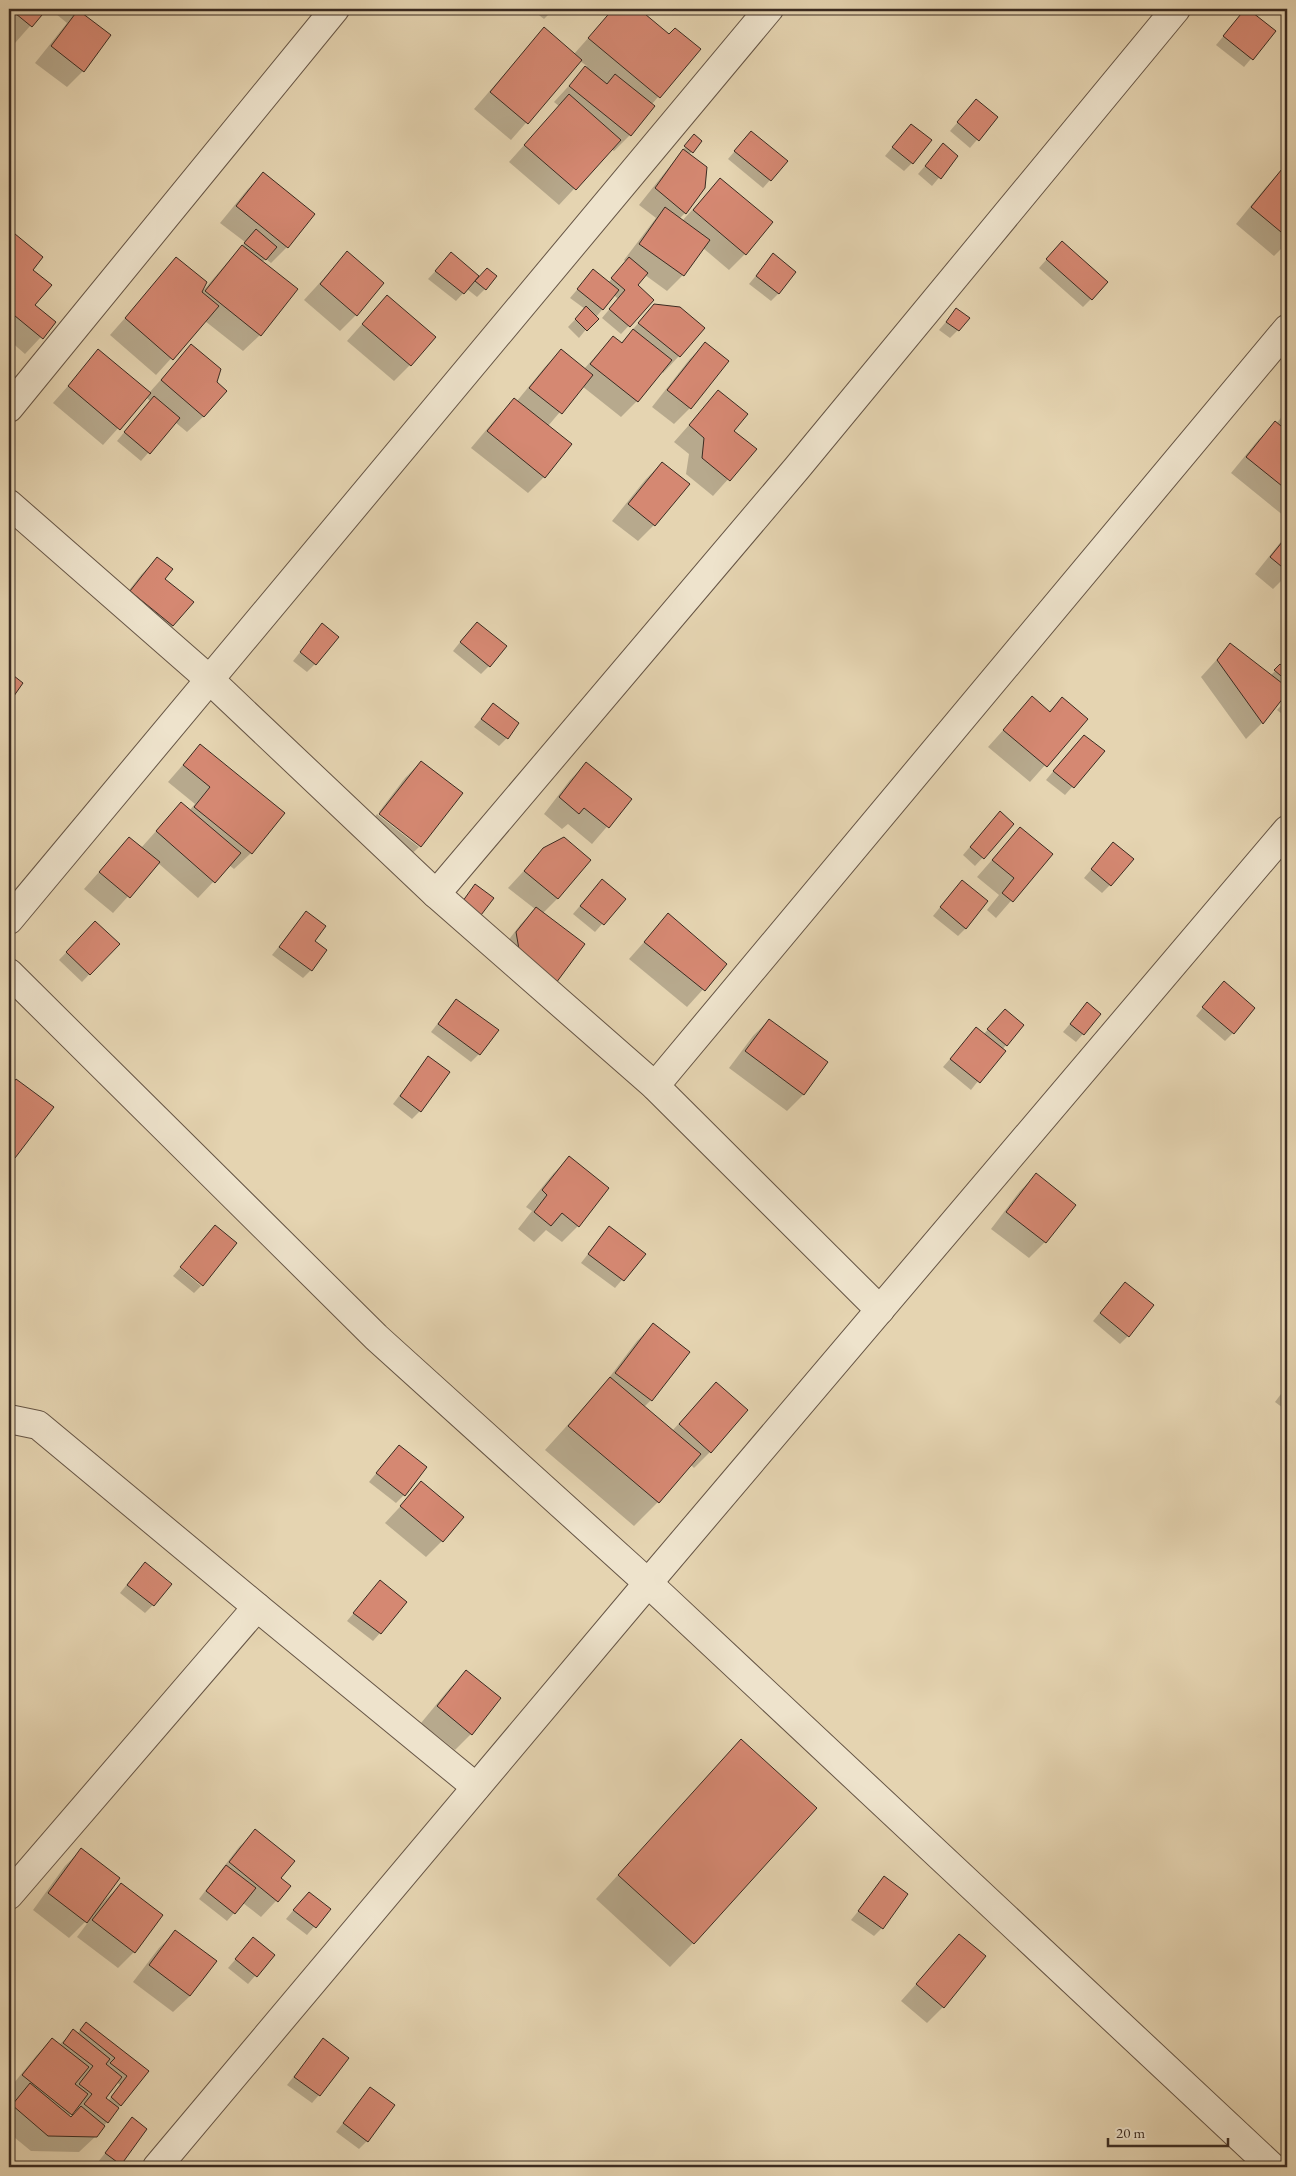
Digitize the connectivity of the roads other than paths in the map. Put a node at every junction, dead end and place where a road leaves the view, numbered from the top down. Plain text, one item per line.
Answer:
1 (335, 9) edge
2 (769, 9) edge
3 (1176, 9) edge
4 (1287, 329) edge
5 (9, 408) edge
6 (9, 504) edge
7 (210, 680) junction
8 (1287, 830) edge
9 (436, 894) junction
10 (9, 920) edge
11 (9, 973) edge
12 (655, 1086) junction
13 (880, 1310) junction
14 (9, 1419) edge
15 (648, 1583) junction
16 (257, 1607) junction
17 (476, 1787) junction
18 (9, 1895) edge
19 (163, 2165) edge
20 (1272, 2167) edge

1 - 5 street
2 - 7 street
3 - 9 street
4 - 12 street
6 - 7 street
7 - 9 street
7 - 10 street
8 - 13 street
9 - 12 street
11 - 15 street
12 - 13 street
13 - 15 street
14 - 16 street
15 - 17 street
15 - 20 street
16 - 17 street
16 - 18 street
17 - 19 street

